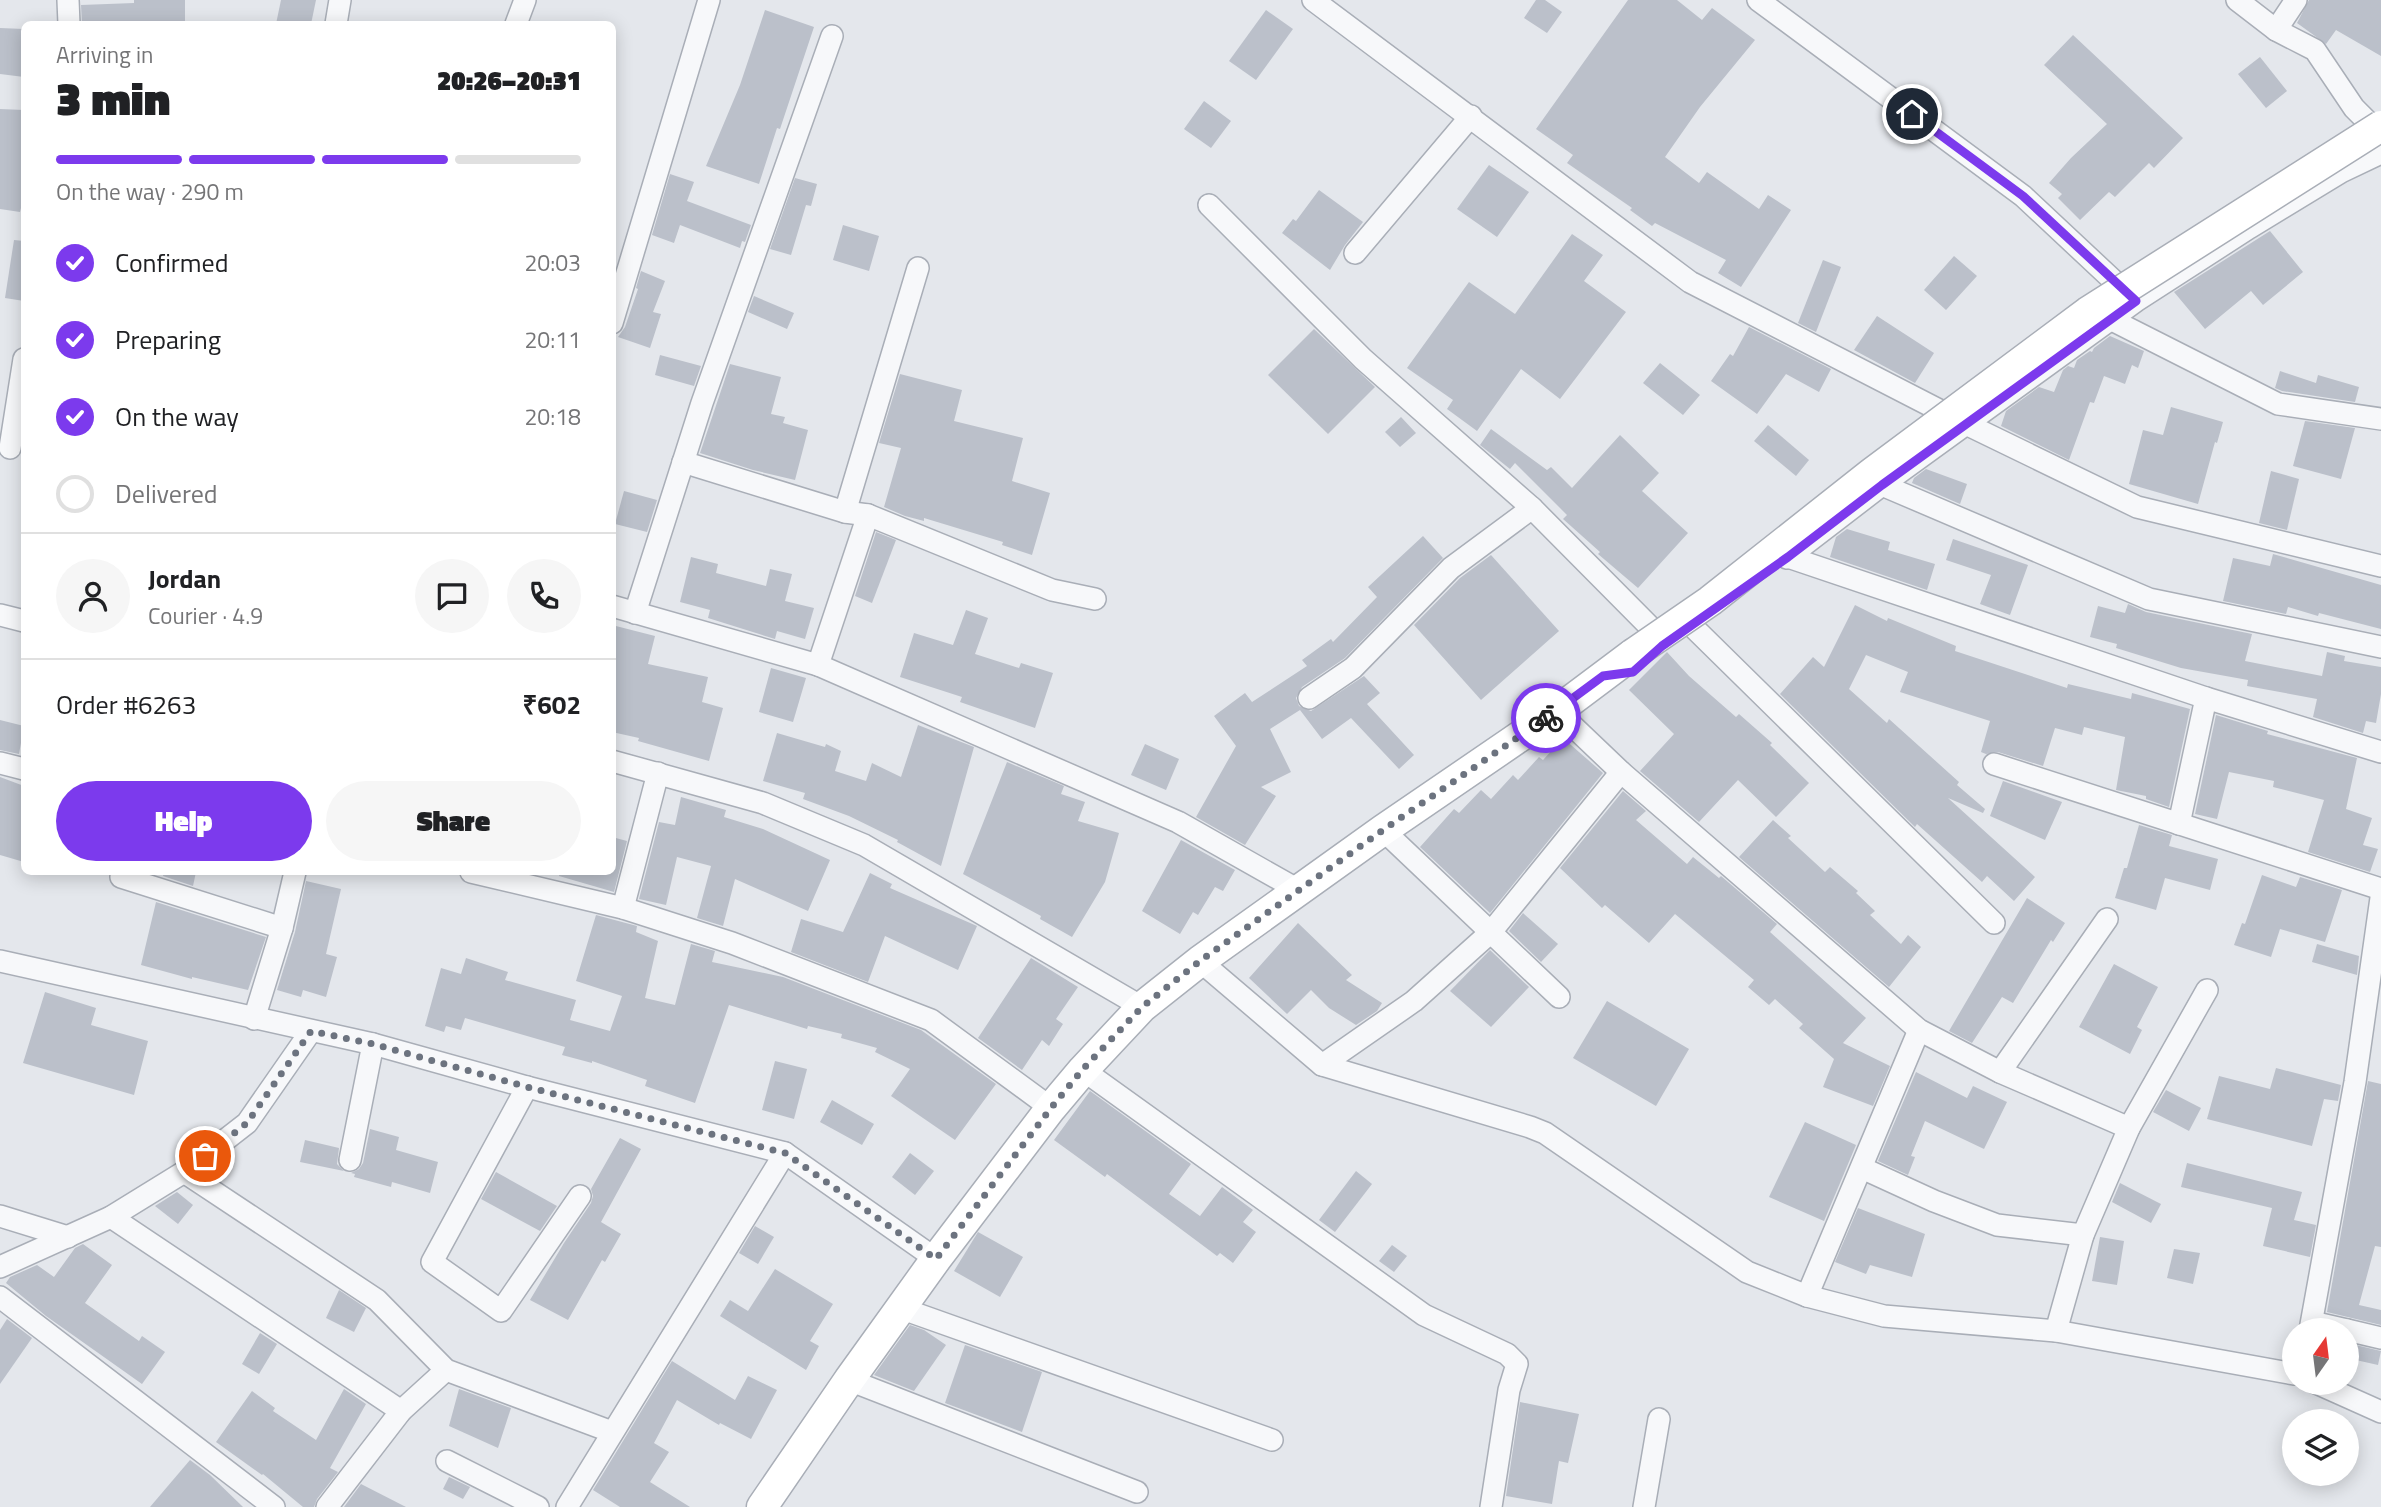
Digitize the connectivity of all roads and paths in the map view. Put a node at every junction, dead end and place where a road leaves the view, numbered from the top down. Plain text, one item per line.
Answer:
1 (68, 0) edge
2 (340, 0) edge
3 (525, 0) edge
4 (709, 0) edge
5 (1314, 0) edge
6 (1758, 0) edge
7 (2237, 0) edge
8 (2296, 0) edge
9 (68, 21) edge
10 (336, 21) edge
11 (517, 21) edge
12 (2276, 30) junction
13 (832, 36) dead end
14 (1471, 117) junction
15 (2381, 126) edge
16 (2381, 135) edge
17 (2381, 153) edge
18 (1209, 205) dead end
19 (1356, 253) dead end
20 (918, 268) dead end
21 (2136, 301) junction
22 (616, 310) edge
23 (2112, 320) junction
24 (21, 380) edge
25 (2381, 419) edge
26 (1968, 425) junction
27 (11, 449) edge
28 (683, 462) junction
29 (1882, 485) junction
30 (1532, 508) junction
31 (845, 512) junction
32 (868, 515) junction
33 (1788, 557) junction
34 (2381, 566) edge
35 (1095, 599) dead end
36 (616, 607) edge
37 (635, 613) junction
38 (0, 615) edge
39 (21, 620) edge
40 (1692, 626) junction
41 (1658, 635) junction
42 (2381, 647) edge
43 (818, 665) junction
44 (1603, 676) junction
45 (1309, 698) dead end
46 (2206, 698) junction
47 (1557, 711) junction
48 (2381, 752) edge
49 (616, 762) edge
50 (0, 763) edge
51 (1994, 764) dead end
52 (21, 768) edge
53 (1621, 772) junction
54 (658, 773) junction
55 (2179, 824) junction
56 (1383, 830) junction
57 (294, 875) edge
58 (484, 875) edge
59 (121, 877) dead end
60 (2381, 889) edge
61 (1300, 891) junction
62 (2381, 898) edge
63 (623, 908) junction
64 (2106, 919) dead end
65 (1994, 923) dead end
66 (282, 928) junction
67 (1491, 932) junction
68 (0, 961) edge
69 (1200, 961) junction
70 (2207, 990) dead end
71 (1559, 997) dead end
72 (1142, 1007) junction
73 (254, 1019) junction
74 (1919, 1030) junction
75 (311, 1031) junction
76 (373, 1044) junction
77 (1322, 1065) junction
78 (1083, 1069) junction
79 (2000, 1072) junction
80 (527, 1087) junction
81 (1051, 1108) junction
82 (2129, 1128) junction
83 (785, 1153) junction
84 (351, 1160) dead end
85 (1863, 1168) junction
86 (184, 1172) junction
87 (580, 1196) dead end
88 (0, 1216) edge
89 (111, 1217) junction
90 (2082, 1235) junction
91 (68, 1237) junction
92 (936, 1259) junction
93 (0, 1267) edge
94 (1807, 1296) junction
95 (0, 1297) edge
96 (900, 1308) junction
97 (2312, 1318) edge
98 (2056, 1331) junction
99 (2359, 1333) edge
100 (2381, 1338) edge
101 (446, 1370) junction
102 (2282, 1372) edge
103 (849, 1380) junction
104 (2343, 1395) edge
105 (401, 1411) junction
106 (2381, 1412) edge
107 (1659, 1419) dead end
108 (612, 1432) junction
109 (1272, 1440) dead end
110 (447, 1461) dead end
111 (1137, 1492) dead end
112 (274, 1507) edge
113 (327, 1507) edge
114 (538, 1507) edge
115 (567, 1507) edge
116 (762, 1507) edge
117 (1491, 1507) edge
118 (1644, 1507) edge

1 - 9 street
2 - 10 street
3 - 11 street
4 - 22 street
5 - 14 street
6 - 21 street
7 - 12 street
8 - 12 street
12 - 16 street
13 - 28 street
14 - 19 street
14 - 26 street
15 - 41 street, bridge
17 - 21 street
18 - 30 street
20 - 31 street
21 - 23 street
23 - 25 street
23 - 26 street
24 - 27 street
26 - 29 street
26 - 34 street
28 - 31 street
28 - 37 street
29 - 33 street
29 - 42 street
30 - 41 street
30 - 45 street
31 - 32 street
32 - 35 street
32 - 43 street
33 - 40 street
33 - 46 street
36 - 37 street
37 - 43 street
38 - 39 street
40 - 44 street
40 - 65 street
41 - 44 street, bridge
43 - 61 street
44 - 47 street
46 - 48 street
46 - 55 street
47 - 53 street
47 - 56 street
49 - 54 street
50 - 52 street
51 - 55 street
53 - 67 street
53 - 74 street
54 - 63 street
54 - 72 street
55 - 60 street
56 - 61 street
56 - 67 street
57 - 66 street
58 - 63 street
59 - 66 street
61 - 69 street
62 - 97 street
63 - 81 street
64 - 79 street
66 - 73 street
67 - 71 street
67 - 77 street
68 - 73 street
69 - 72 street
69 - 77 street
70 - 82 street
72 - 78 street
73 - 75 street
74 - 79 street
74 - 85 street
75 - 76 street
75 - 86 street
76 - 80 street
76 - 84 street
77 - 94 street
78 - 81 street
78 - 117 street
79 - 82 street
80 - 83 street
80 - 87 street
81 - 92 street
82 - 90 street
83 - 92 street
83 - 108 street
85 - 90 street
85 - 94 street
86 - 89 street
86 - 101 street
88 - 91 street
89 - 91 street
89 - 105 street
90 - 98 street
91 - 93 street
92 - 96 street
94 - 98 street
95 - 112 street
96 - 103 street
96 - 109 street
98 - 102 street
99 - 100 street
101 - 105 street
101 - 108 street
103 - 111 street
103 - 116 street
104 - 106 street
105 - 113 street
107 - 118 street
108 - 115 street
110 - 114 street

